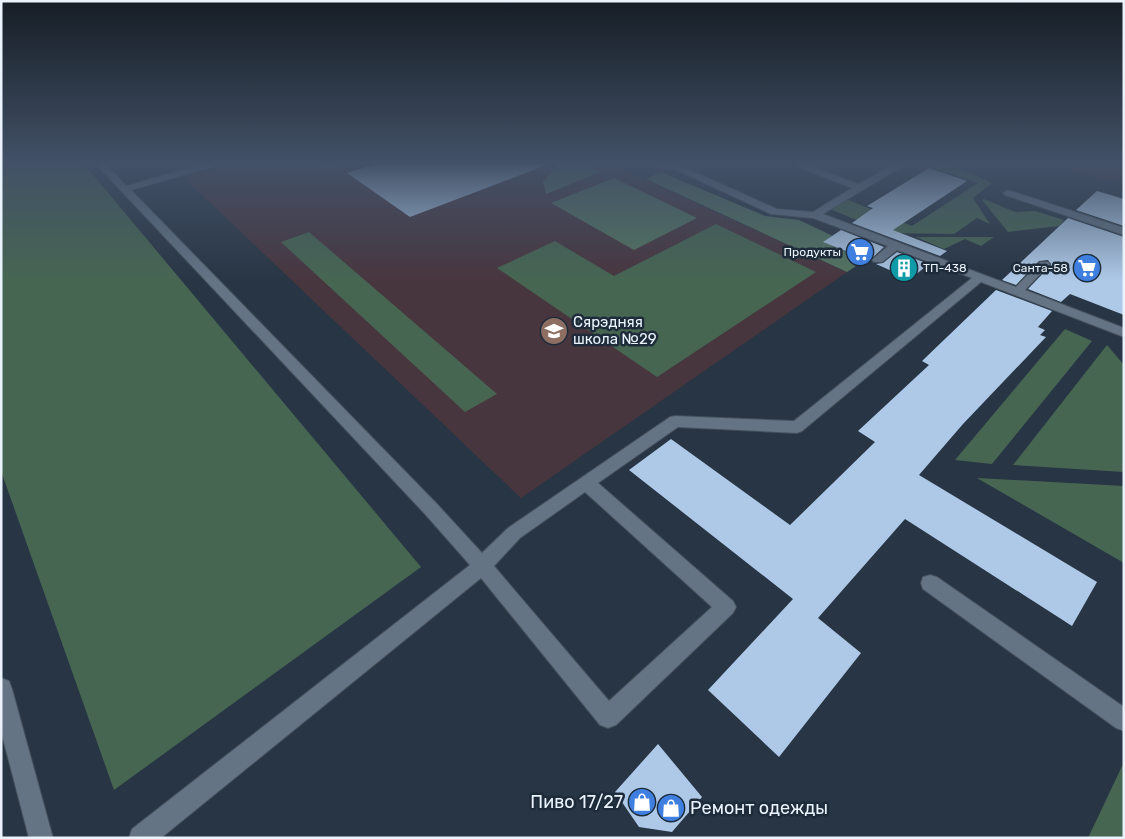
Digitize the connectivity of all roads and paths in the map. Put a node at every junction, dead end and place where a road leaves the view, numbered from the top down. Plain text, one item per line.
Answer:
1 (138, 203) edge
2 (756, 203) edge
3 (834, 203) edge
4 (1038, 203) edge
5 (815, 215) junction
6 (1124, 232) edge
7 (896, 245) junction
8 (878, 260) dead end
9 (1044, 264) dead end
10 (980, 277) junction
11 (1017, 292) junction
12 (1124, 333) edge
13 (586, 483) junction
14 (482, 566) junction
15 (930, 583) dead end
16 (1, 689) edge
17 (1124, 720) edge
18 (41, 838) edge
19 (141, 838) edge

1 - 14 street
2 - 5 street
3 - 5 street
4 - 6 street
5 - 7 street
7 - 8 street
7 - 10 street
9 - 11 street
10 - 11 street
10 - 13 street
11 - 12 street
13 - 14 street
13 - 14 street
14 - 19 street
15 - 17 street
16 - 18 street

